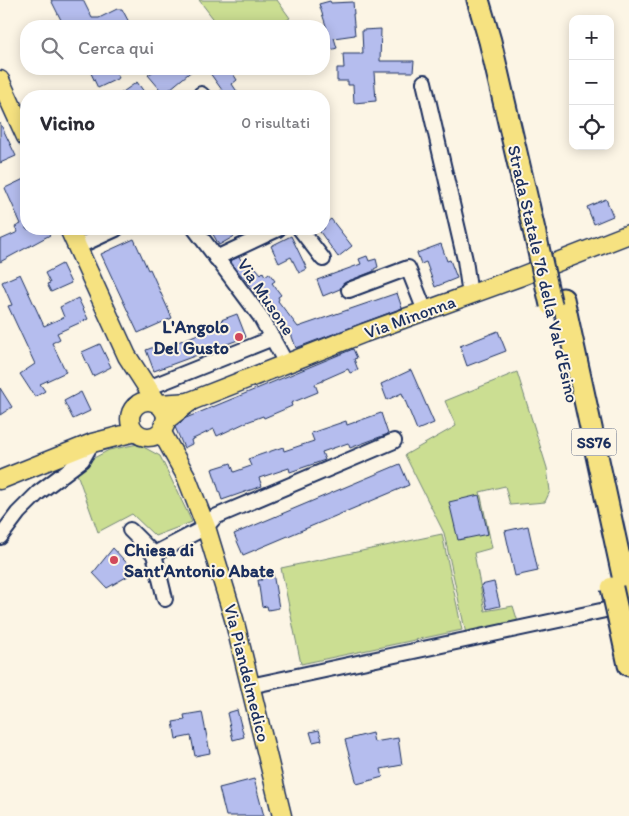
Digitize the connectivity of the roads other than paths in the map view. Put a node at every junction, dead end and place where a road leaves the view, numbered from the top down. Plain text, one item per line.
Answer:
1 (478, 0) edge
2 (492, 0) edge
3 (0, 80) edge
4 (424, 82) dead end
5 (20, 124) edge
6 (541, 234) junction
7 (629, 234) edge
8 (72, 235) edge
9 (103, 235) edge
10 (199, 235) edge
11 (265, 235) edge
12 (304, 235) edge
13 (77, 247) junction
14 (216, 258) junction
15 (322, 259) dead end
16 (349, 290) dead end
17 (470, 295) junction
18 (425, 311) junction
19 (273, 338) junction
20 (127, 356) junction
21 (286, 363) junction
22 (148, 388) junction
23 (191, 402) junction
24 (158, 404) junction
25 (145, 424) junction
26 (92, 443) junction
27 (396, 446) dead end
28 (0, 480) edge
29 (206, 527) junction
30 (130, 530) dead end
31 (0, 537) edge
32 (154, 554) junction
33 (165, 599) dead end
34 (623, 600) edge
35 (629, 665) edge
36 (250, 686) junction
37 (282, 816) edge

1 - 6 highway, Strada Statale 76 della Val d'Esino / SS76
2 - 6 highway, Strada Statale 76 della Val d'Esino / SS76
3 - 5 main road
4 - 17 street
6 - 34 highway, Strada Statale 76 della Val d'Esino / SS76
7 - 17 main road, Via Minonna
8 - 13 main road
9 - 13 street
10 - 14 street, Via Musone
11 - 14 street
12 - 15 street
13 - 20 main road
14 - 19 street, Via Musone
16 - 18 street
17 - 18 main road, Via Minonna
18 - 21 main road, Via Minonna
19 - 21 street, Via Musone
19 - 22 street
20 - 22 main road
20 - 25 main road
21 - 23 main road, Via Minonna
22 - 24 main road
23 - 24 main road, Via Minonna
23 - 25 main road, Via Minonna
24 - 25 main road
24 - 25 main road, Via Minonna
25 - 26 main road, Via Minonna
25 - 29 main road, Via Piandelmedico
26 - 28 main road, Via Minonna
26 - 31 street
27 - 29 street
29 - 32 street
29 - 36 main road, Via Piandelmedico
30 - 32 street
32 - 33 street
34 - 35 highway, Strada Statale 76 della Val d'Esino / SS76
34 - 36 street
36 - 37 main road, Via Piandelmedico

